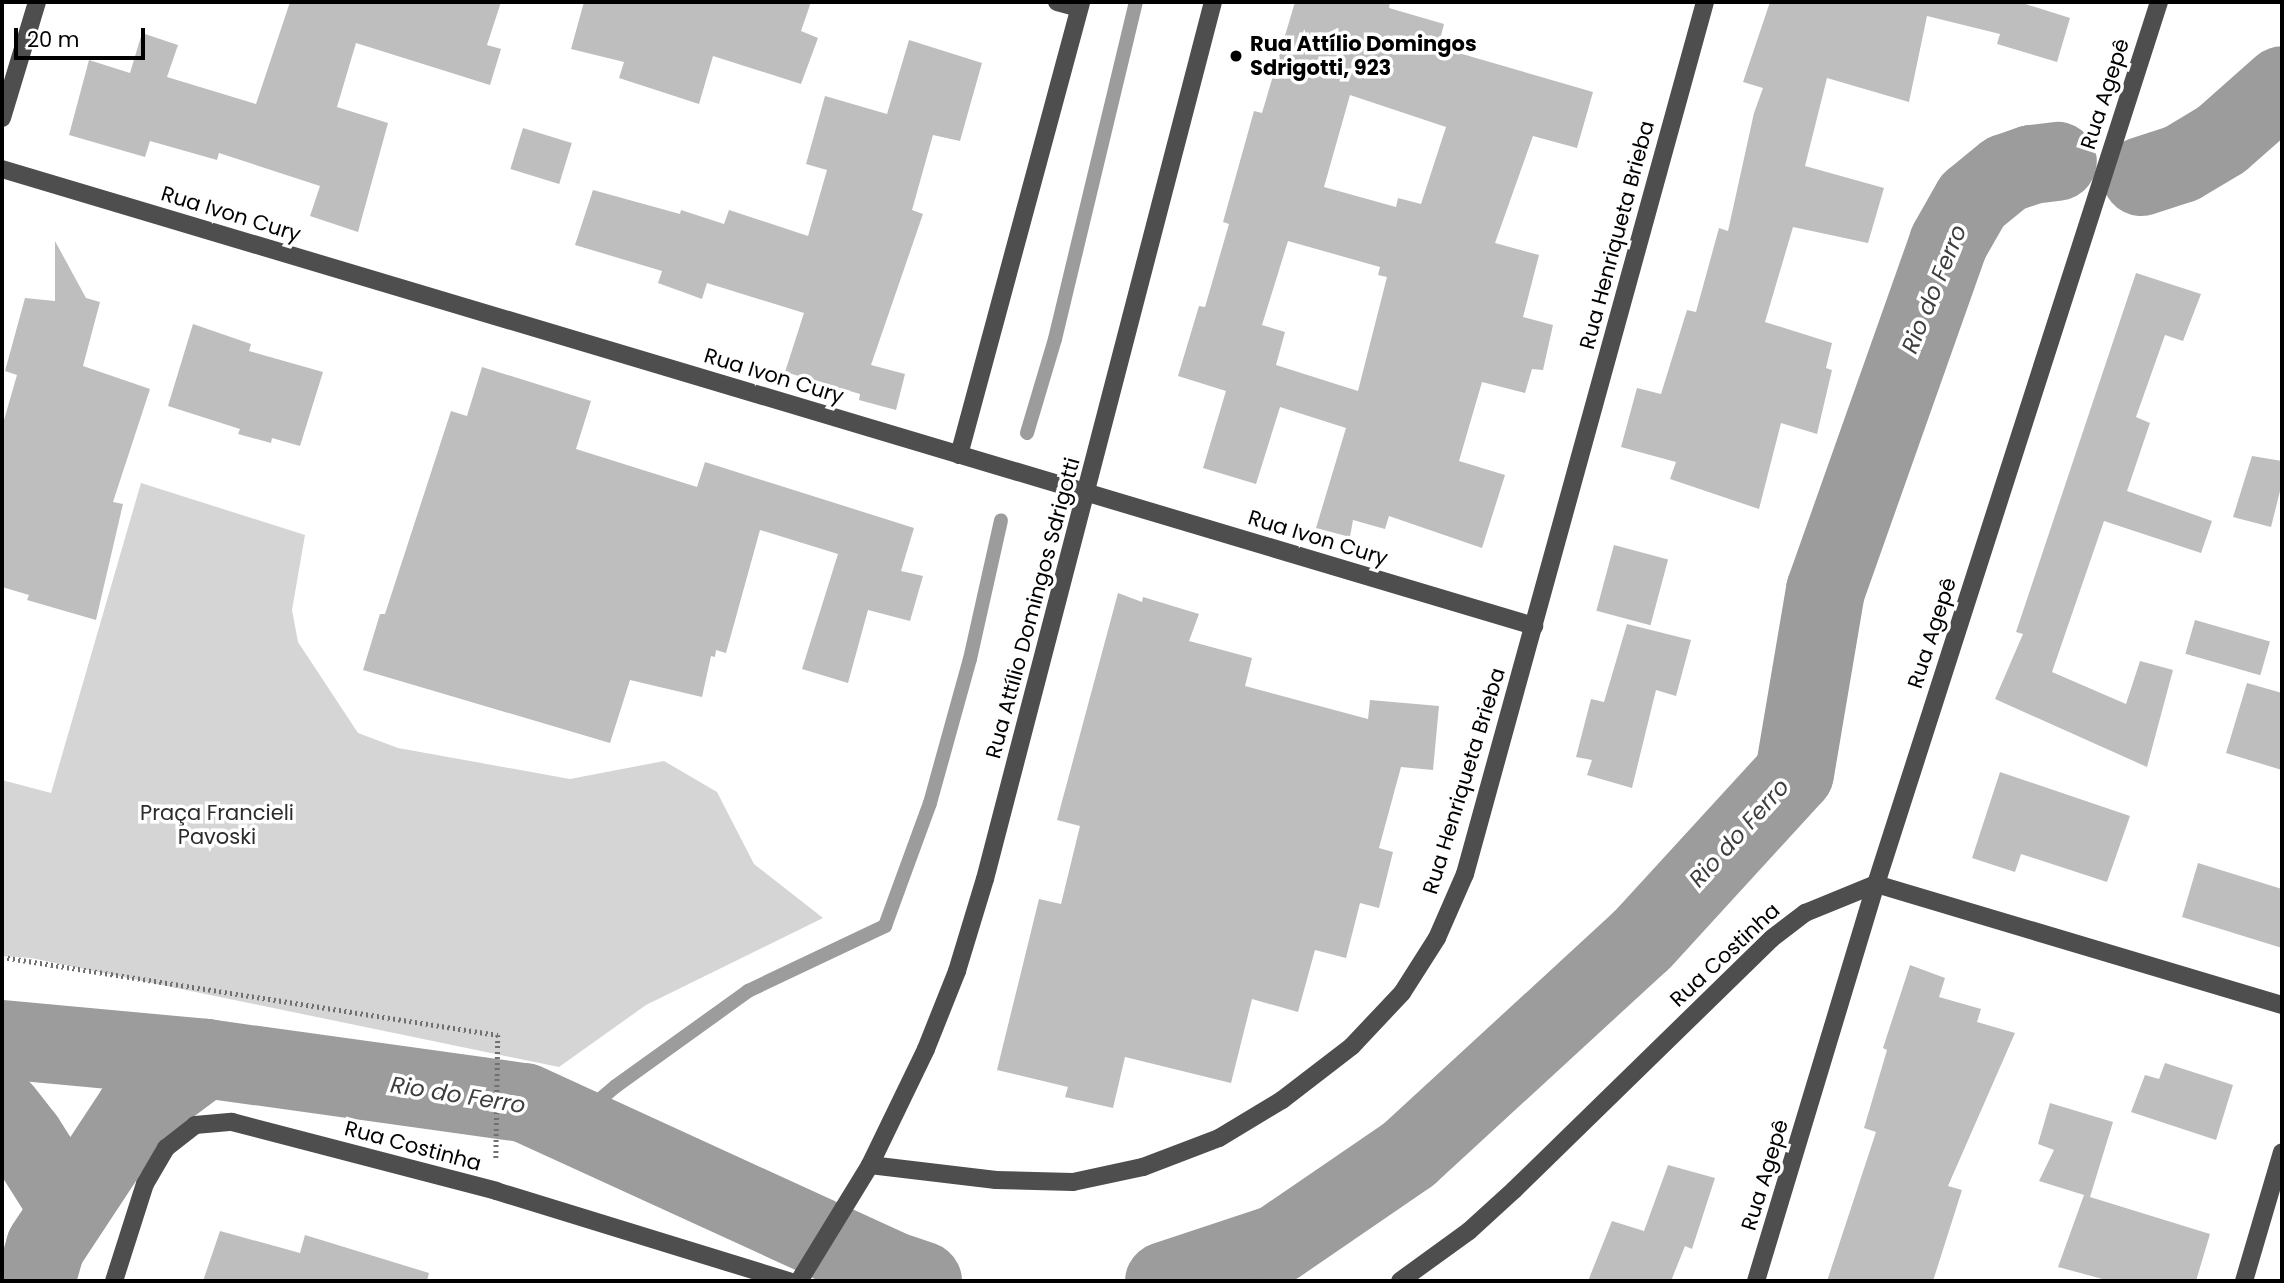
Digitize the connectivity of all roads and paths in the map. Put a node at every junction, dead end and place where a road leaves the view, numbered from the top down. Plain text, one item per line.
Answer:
1 (37, 2) edge
2 (1057, 2) edge
3 (1213, 2) edge
4 (1705, 2) edge
5 (2159, 2) edge
6 (1080, 5) edge
7 (2, 118) edge
8 (2, 169) edge
9 (959, 455) junction
10 (1087, 493) junction
11 (1534, 626) junction
12 (1876, 884) junction
13 (2, 957) edge
14 (2282, 1005) edge
15 (2282, 1152) edge
16 (870, 1165) junction
17 (496, 1191) junction
18 (802, 1276) edge
19 (114, 1281) edge
20 (789, 1281) edge
21 (1400, 1281) edge
22 (1756, 1281) edge
23 (2244, 1281) edge

1 - 7 street
2 - 6 street
3 - 10 street, Rua Attílio Domingos Sdrigotti
4 - 11 street, Rua Henriqueta Brieba
5 - 12 street, Rua Agepê
6 - 9 street
8 - 9 street, Rua Ivon Cury
9 - 10 street, Rua Ivon Cury
10 - 11 street, Rua Ivon Cury
10 - 16 street, Rua Attílio Domingos Sdrigotti
11 - 16 street, Rua Henriqueta Brieba
12 - 14 street
12 - 21 street, Rua Costinha
12 - 22 street, Rua Agepê
13 - 17 path
15 - 23 street
16 - 18 street, Rua Attílio Domingos Sdrigotti
17 - 19 street, Rua Costinha
17 - 20 street, Rua Costinha

